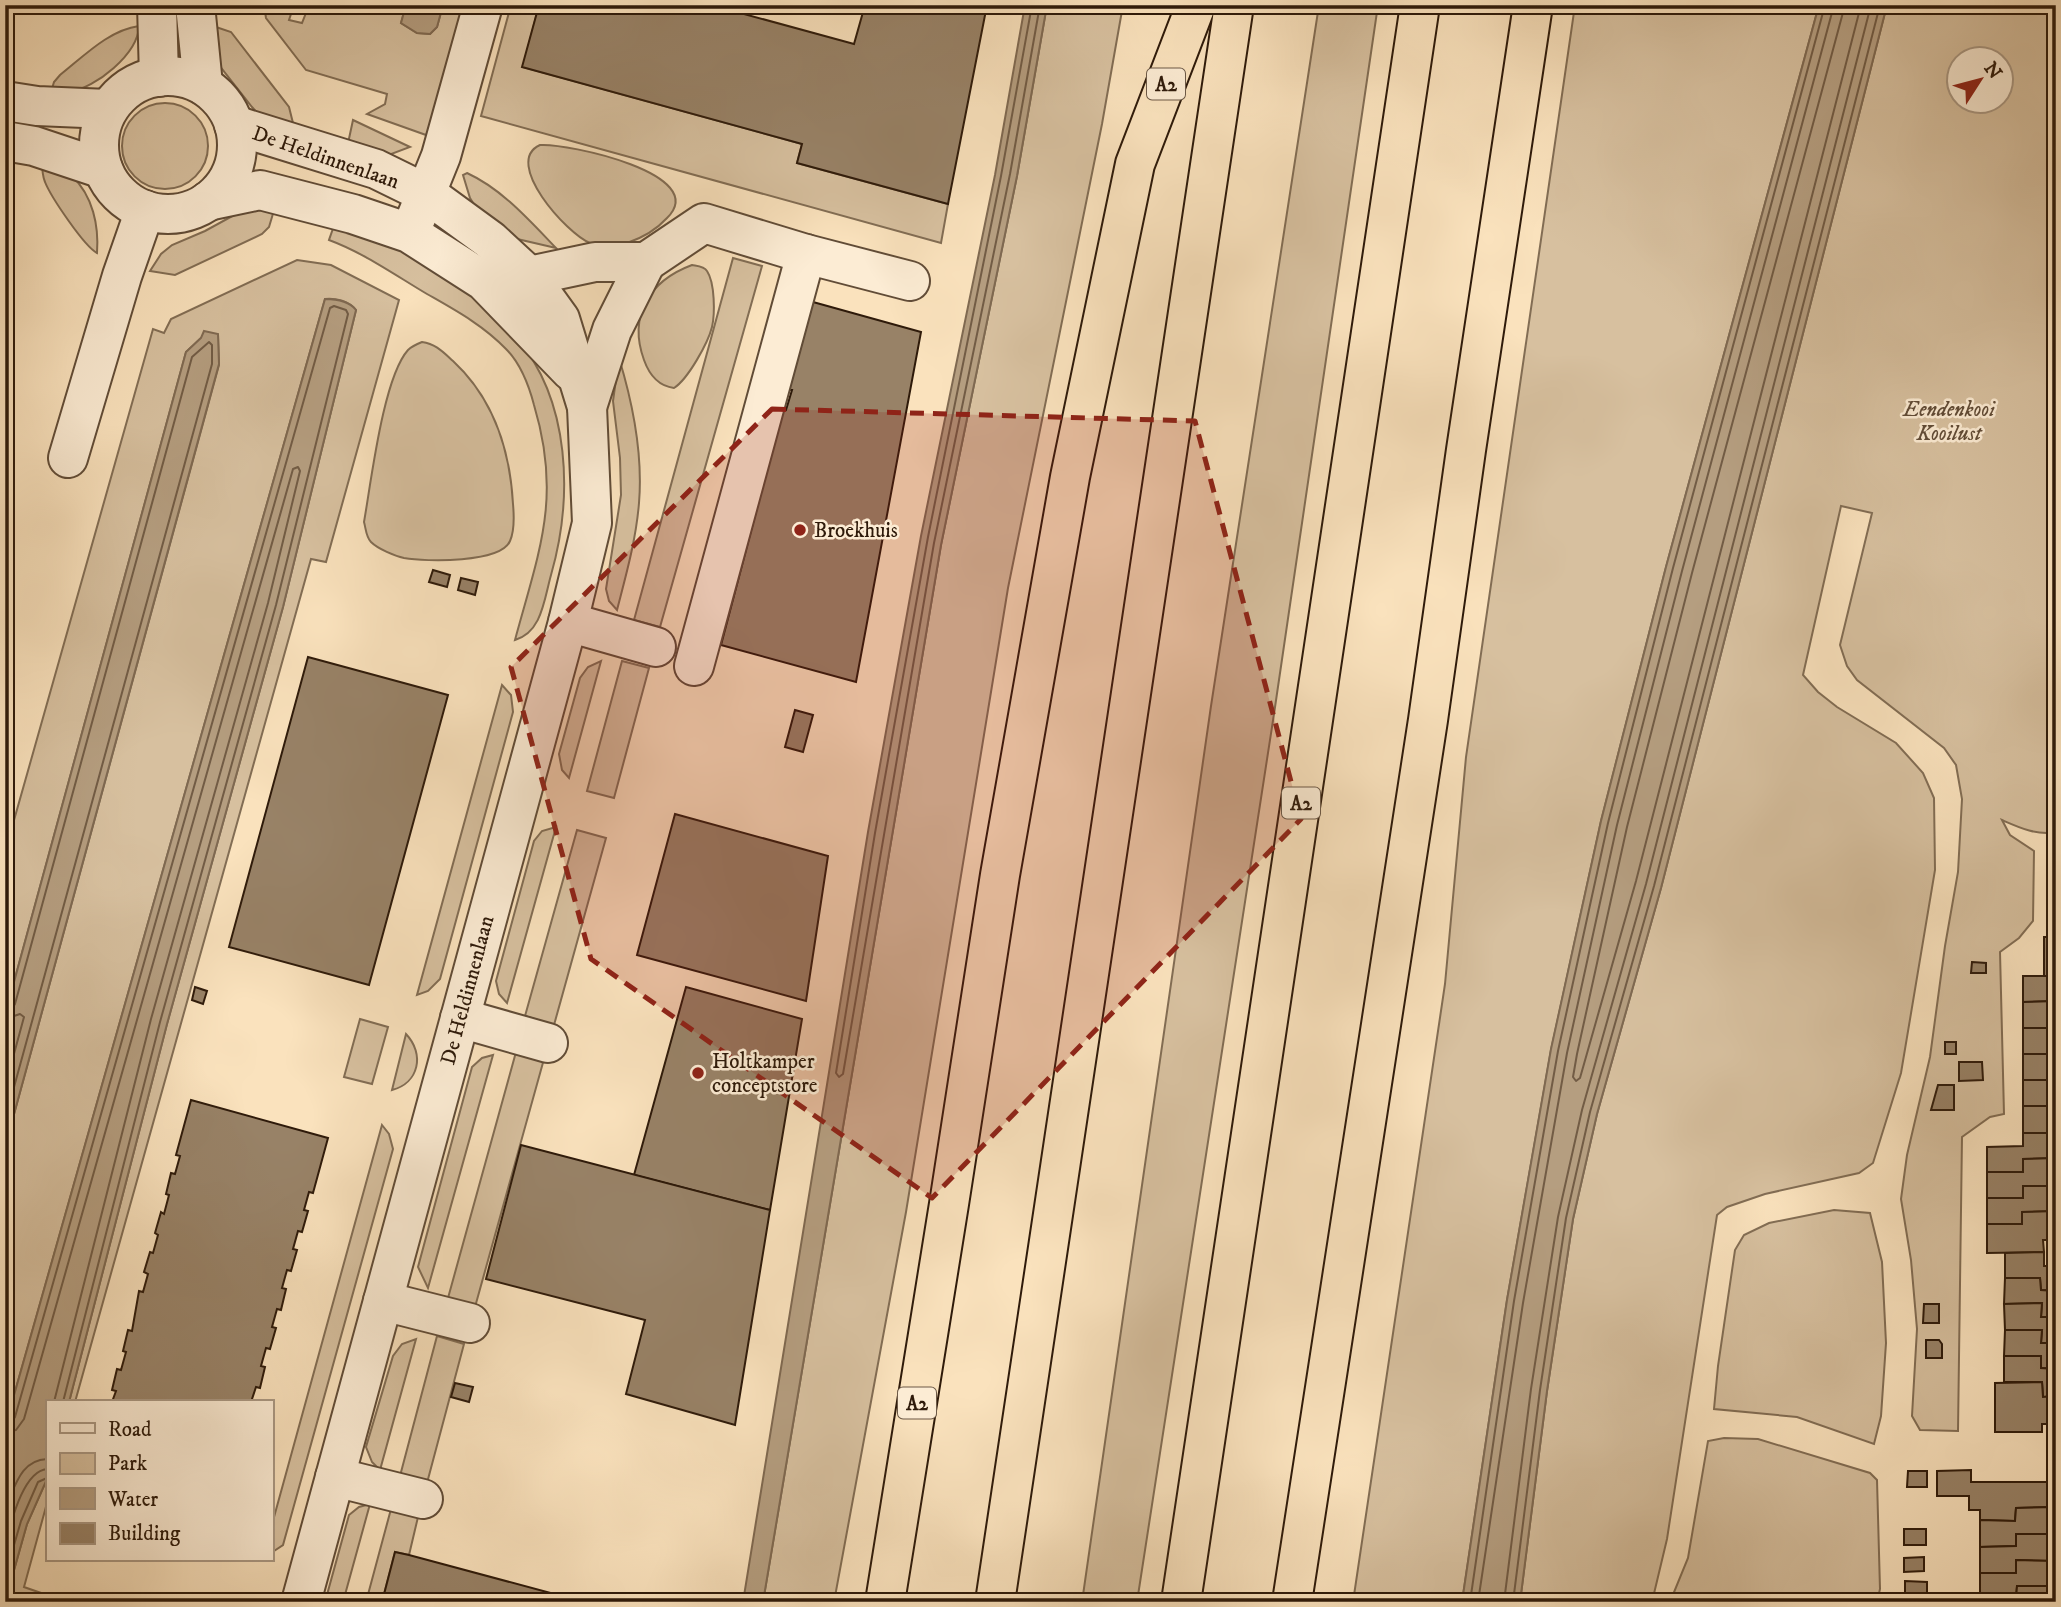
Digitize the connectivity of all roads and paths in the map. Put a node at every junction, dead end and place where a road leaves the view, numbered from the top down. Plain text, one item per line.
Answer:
1 (157, 5) edge
2 (195, 5) edge
3 (483, 5) edge
4 (1196, 5) edge
5 (1234, 5) edge
6 (1420, 5) edge
7 (1533, 5) edge
8 (159, 77) junction
9 (203, 85) junction
10 (5, 101) edge
11 (108, 109) junction
12 (234, 125) junction
13 (5, 141) edge
14 (103, 169) junction
15 (427, 194) junction
16 (208, 201) junction
17 (145, 210) junction
18 (409, 233) junction
19 (806, 254) junction
20 (646, 262) junction
21 (529, 276) junction
22 (910, 281) dead end
23 (581, 391) junction
24 (68, 458) dead end
25 (568, 622) junction
26 (656, 647) dead end
27 (694, 666) dead end
28 (460, 1018) junction
29 (548, 1043) dead end
30 (383, 1301) junction
31 (470, 1323) dead end
32 (335, 1477) junction
33 (423, 1499) dead end
34 (301, 1602) edge
35 (884, 1602) edge
36 (995, 1602) edge
37 (1181, 1602) edge
38 (1292, 1602) edge

1 - 8 street
2 - 9 street
3 - 15 street
4 - 35 highway, A2
5 - 36 highway
6 - 37 highway, A2
7 - 38 highway
8 - 9 street
8 - 11 street
9 - 12 street
10 - 11 street
11 - 14 street
12 - 15 street, De Heldinnenlaan
12 - 16 street
13 - 14 street
14 - 17 street
15 - 18 street
15 - 21 street, De Heldinnenlaan
16 - 17 street
16 - 18 street
17 - 24 street
18 - 23 street
19 - 20 street
19 - 22 street
19 - 27 street
20 - 21 street
20 - 23 street
21 - 23 street, De Heldinnenlaan
23 - 25 street, De Heldinnenlaan
25 - 26 street
25 - 28 street, De Heldinnenlaan
28 - 29 street
28 - 30 street, De Heldinnenlaan
30 - 31 street
30 - 32 street, De Heldinnenlaan
32 - 33 street
32 - 34 street, De Heldinnenlaan

